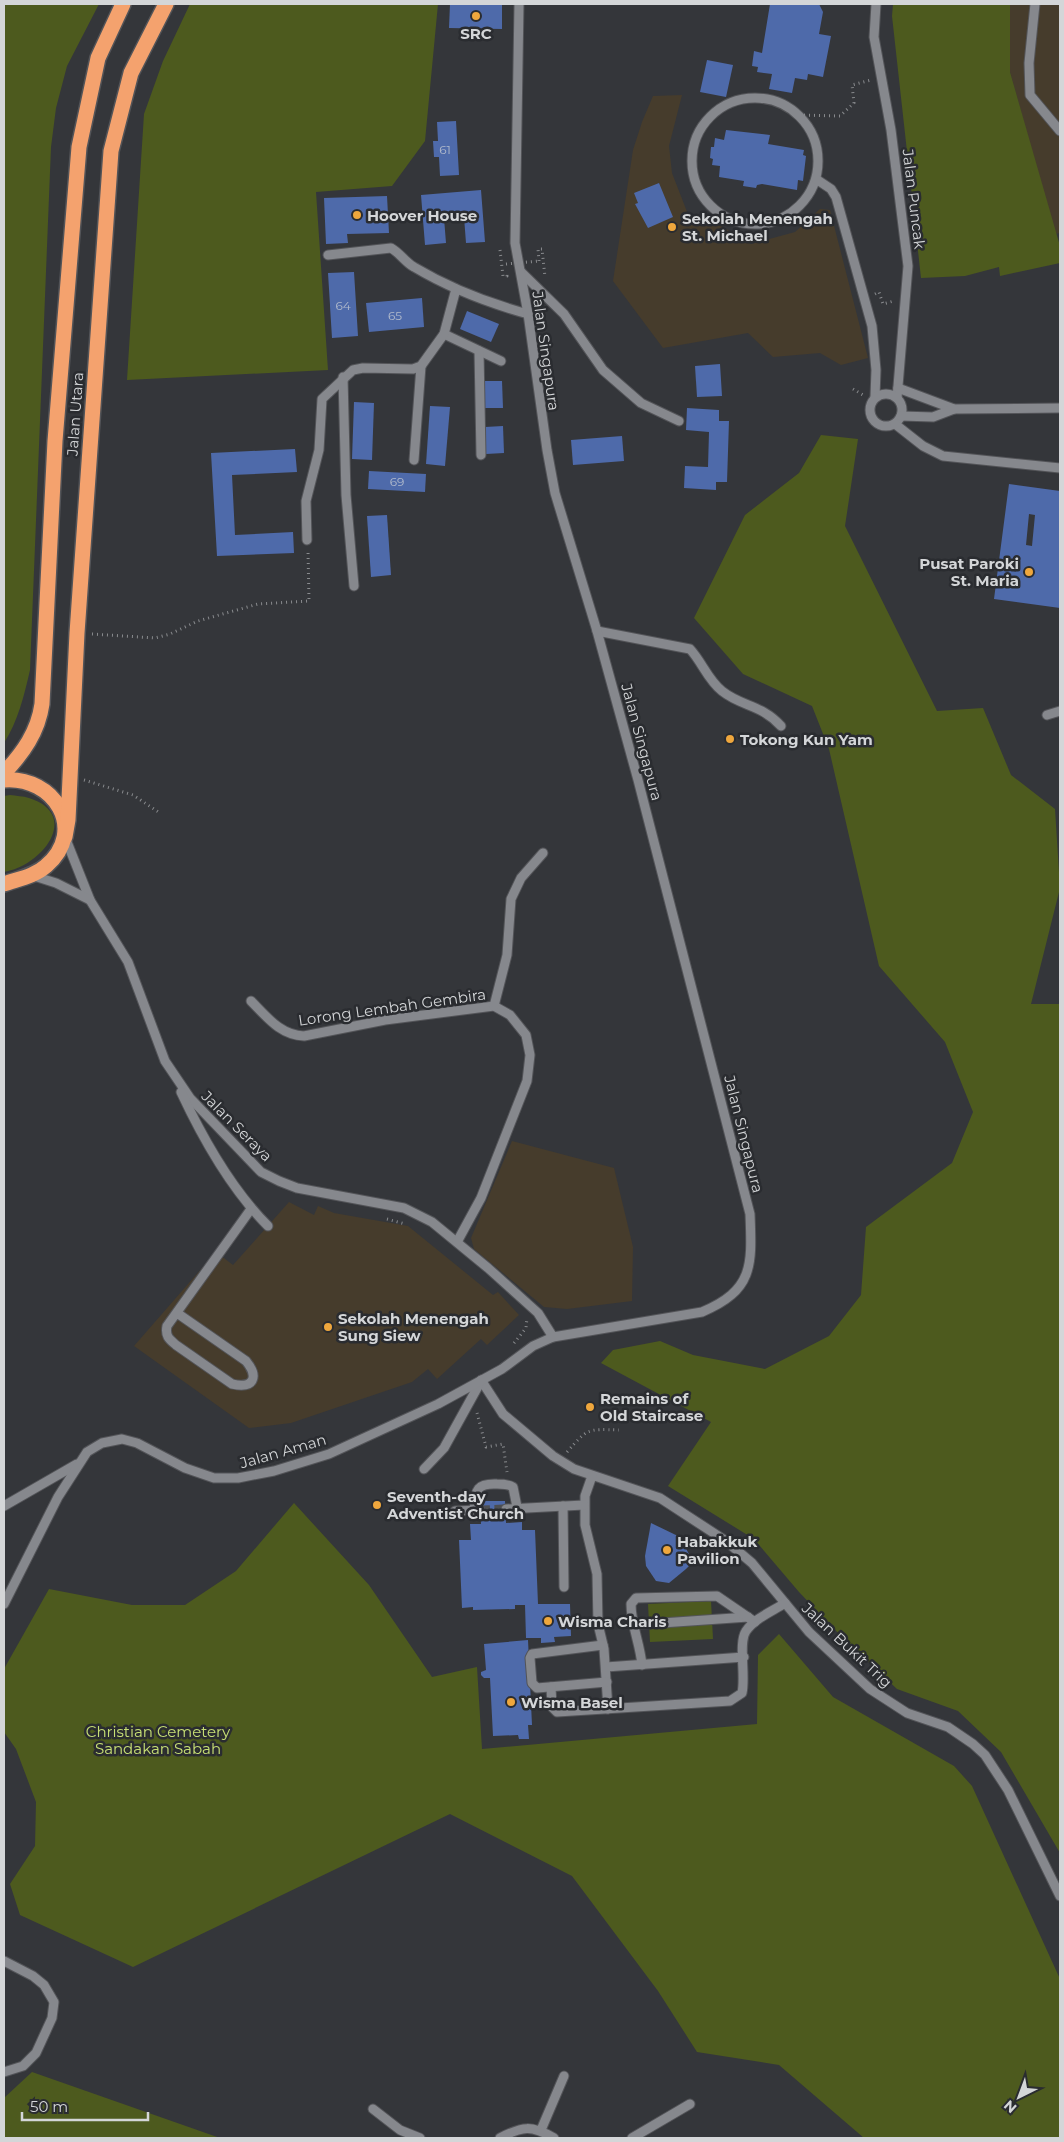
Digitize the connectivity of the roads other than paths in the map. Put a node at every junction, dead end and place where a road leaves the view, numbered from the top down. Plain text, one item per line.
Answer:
1 (123, 4) edge
2 (166, 4) edge
3 (519, 4) edge
4 (876, 4) edge
5 (1035, 4) edge
6 (1060, 131) edge
7 (816, 179) junction
8 (328, 255) dead end
9 (520, 272) junction
10 (456, 289) junction
11 (528, 314) junction
12 (444, 334) junction
13 (480, 351) junction
14 (501, 361) dead end
15 (421, 366) junction
16 (343, 377) junction
17 (898, 388) junction
18 (875, 397) junction
19 (897, 398) junction
20 (1060, 408) edge
21 (954, 409) junction
22 (901, 416) junction
23 (679, 421) dead end
24 (895, 424) junction
25 (481, 455) dead end
26 (414, 460) dead end
27 (1060, 468) edge
28 (308, 540) road end
29 (354, 586) dead end
30 (598, 631) junction
31 (1060, 711) edge
32 (1047, 714) dead end
33 (781, 726) dead end
34 (4, 773) edge
35 (4, 780) edge
36 (65, 837) junction
37 (543, 853) dead end
38 (31, 875) junction
39 (4, 884) edge
40 (90, 900) junction
41 (251, 1001) dead end
42 (494, 1006) junction
43 (172, 1074) junction
44 (251, 1209) junction
45 (268, 1226) dead end
46 (457, 1242) junction
47 (177, 1313) junction
48 (553, 1337) junction
49 (481, 1380) junction
50 (80, 1463) junction
51 (424, 1469) dead end
52 (592, 1476) junction
53 (584, 1505) junction
54 (4, 1506) edge
55 (563, 1506) junction
56 (517, 1508) junction
57 (506, 1509) tunnel mouth
58 (455, 1511) dead end
59 (564, 1587) dead end
60 (4, 1604) edge
61 (785, 1604) junction
62 (752, 1620) junction
63 (633, 1625) junction
64 (603, 1645) junction
65 (744, 1657) junction
66 (642, 1665) junction
67 (606, 1668) junction
68 (607, 1682) junction
69 (551, 1687) junction
70 (608, 1709) junction
71 (1060, 1896) edge
72 (4, 1961) edge
73 (4, 2072) edge
74 (564, 2076) dead end
75 (690, 2104) dead end
76 (373, 2109) dead end
77 (541, 2130) junction
78 (420, 2138) edge
79 (500, 2138) edge
80 (554, 2138) edge
81 (632, 2138) edge

1 - 34 highway, Jalan Utara
2 - 36 highway, Jalan Utara
3 - 9 street, Jalan Singapura
4 - 17 street, Jalan Puncak
5 - 6 street
7 - 7 street
7 - 18 street
8 - 10 street
9 - 11 street, Jalan Singapura
9 - 23 street
10 - 11 street
10 - 12 street
11 - 30 street, Jalan Singapura
12 - 13 street
12 - 15 street
13 - 14 street
13 - 25 street
15 - 16 street
15 - 26 street
16 - 28 street
16 - 29 street
17 - 19 street, Jalan Puncak
17 - 21 street
18 - 19 street
18 - 24 street
19 - 22 street, Jalan Puncak
20 - 21 street
21 - 22 street
22 - 24 street
24 - 27 street
30 - 33 street
30 - 48 street, Jalan Singapura
31 - 32 street
35 - 36 highway
36 - 38 highway
36 - 40 street, Jalan Seraya
37 - 42 street
38 - 39 highway
38 - 40 street
40 - 43 street, Jalan Seraya
41 - 42 street, Lorong Lembah Gembira
42 - 46 street, Lorong Lembah Gembira
43 - 44 street
43 - 46 street, Jalan Seraya
44 - 45 street
44 - 47 street
46 - 48 street, Jalan Seraya
47 - 47 street
48 - 49 street, Jalan Aman
49 - 50 street, Jalan Aman
49 - 51 street
49 - 52 street, Jalan Bukit Trig
50 - 54 street
50 - 60 street, Jalan Aman
52 - 53 street
52 - 61 street, Jalan Bukit Trig
53 - 55 street
53 - 64 street
55 - 56 street
55 - 59 street
56 - 57 street
56 - 58 street
61 - 62 street
61 - 71 street, Jalan Bukit Trig
62 - 63 street
62 - 63 street
62 - 65 street
63 - 66 street
64 - 67 street
64 - 69 street
65 - 66 street
65 - 70 street
66 - 67 street
67 - 68 street
68 - 69 street
68 - 70 street
69 - 70 street
72 - 73 street
74 - 77 street
75 - 81 street
76 - 78 street
77 - 79 street
77 - 80 street

